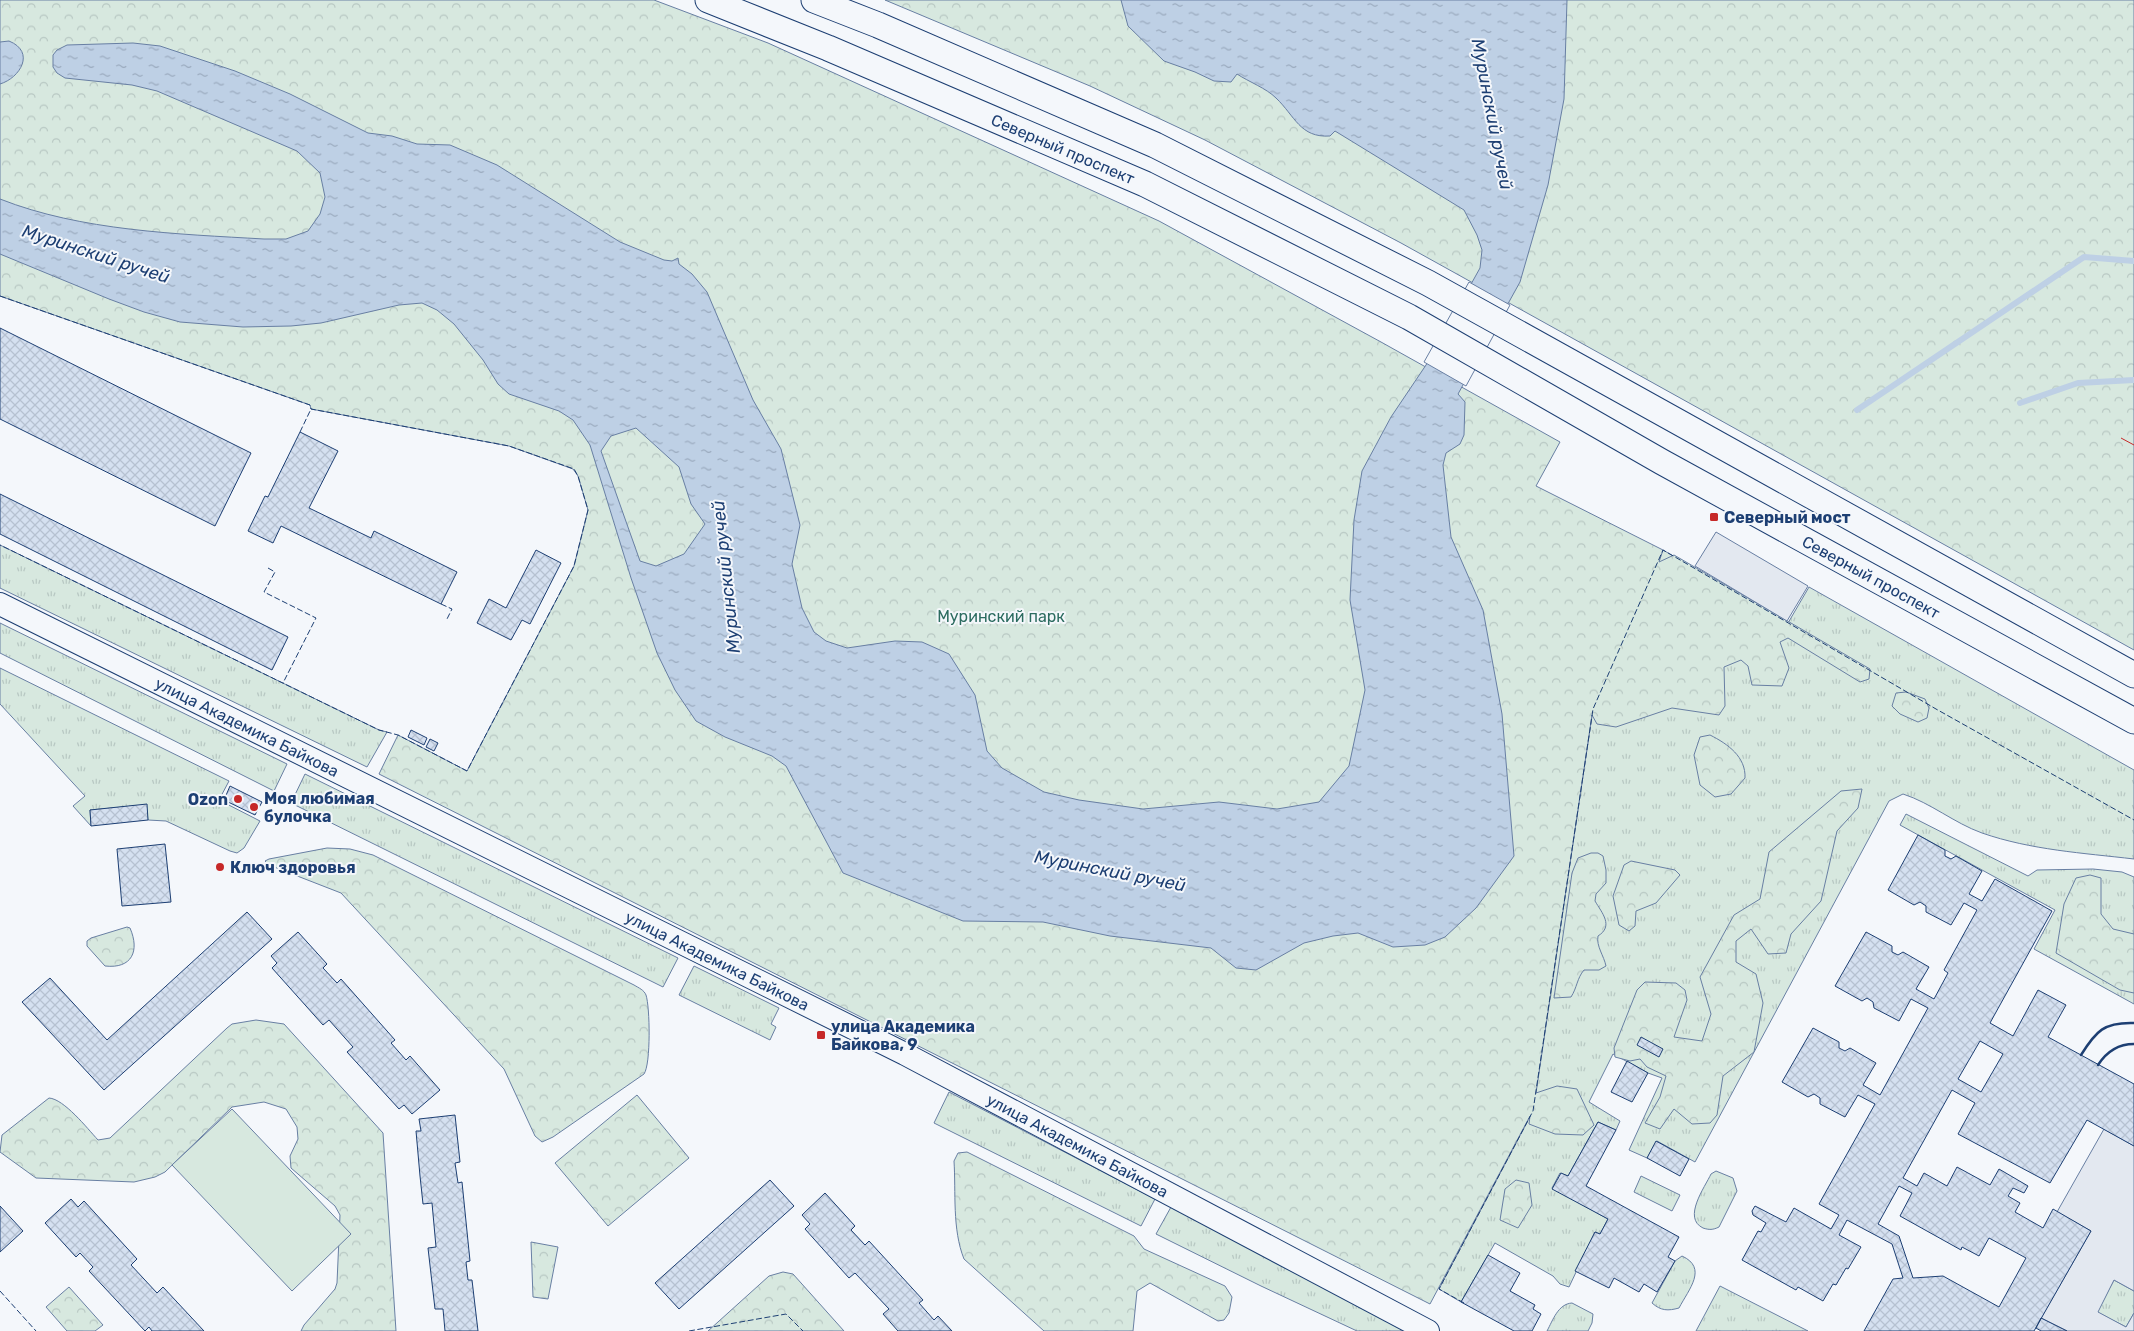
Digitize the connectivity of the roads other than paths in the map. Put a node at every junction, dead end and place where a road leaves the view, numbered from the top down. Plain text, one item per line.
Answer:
1 (708, 0) edge
2 (814, 0) edge
3 (0, 604) edge
4 (2134, 675) edge
5 (2134, 721) edge
6 (1428, 1331) edge

1 - 5 main road, Северный проспект
2 - 4 main road
3 - 6 street, улица Академика Байкова

